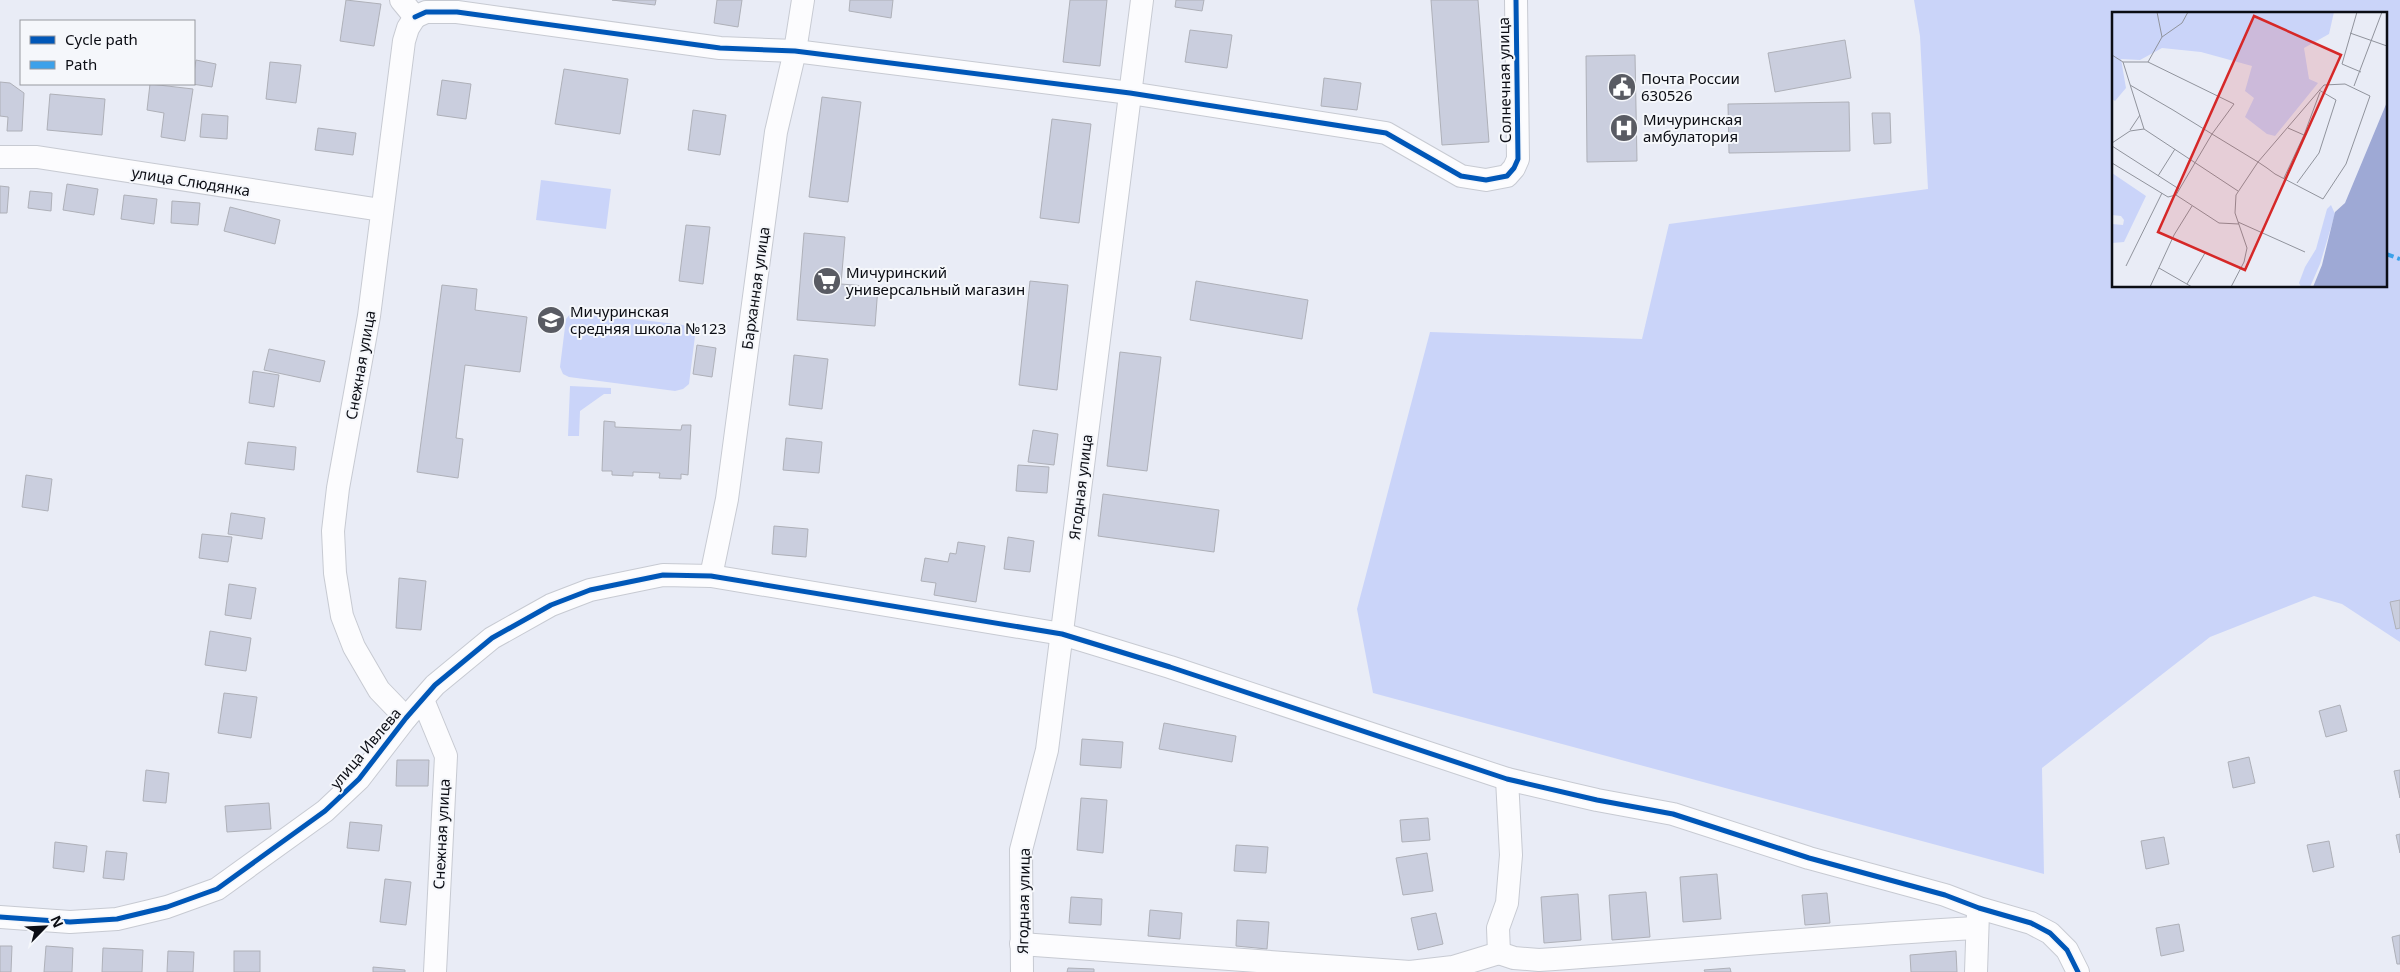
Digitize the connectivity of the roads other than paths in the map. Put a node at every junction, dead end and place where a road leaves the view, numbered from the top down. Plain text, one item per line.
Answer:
1 (803, 0) edge
2 (1142, 0) edge
3 (1516, 0) edge
4 (408, 8) edge
5 (481, 8) edge
6 (794, 51) junction
7 (1130, 93) junction
8 (0, 157) edge
9 (381, 210) junction
10 (711, 576) junction
11 (1062, 634) junction
12 (423, 700) junction
13 (406, 718) junction
14 (1507, 779) junction
15 (0, 917) edge
16 (1977, 918) junction
17 (1021, 944) junction
18 (1499, 953) junction
19 (434, 972) edge
20 (1022, 972) edge
21 (1976, 972) edge
22 (2078, 972) edge

1 - 6 street, Барханная улица
2 - 7 street, Ягодная улица
3 - 7 street, Солнечная улица
4 - 5 street
4 - 9 street, Снежная улица
5 - 6 street
6 - 7 street
6 - 10 street, Барханная улица
7 - 11 street, Ягодная улица
8 - 9 street, улица Слюдянка
9 - 13 street, Снежная улица
10 - 11 street, улица Ивлева
10 - 12 street, улица Ивлева
11 - 14 street, улица Ивлева
11 - 17 street, Ягодная улица
12 - 13 street, улица Ивлева
12 - 19 street, Снежная улица
13 - 15 street, улица Ивлева
14 - 16 street, улица Ивлева
14 - 18 street
16 - 18 street
16 - 21 street
16 - 22 street
17 - 18 street
17 - 20 street, Ягодная улица

